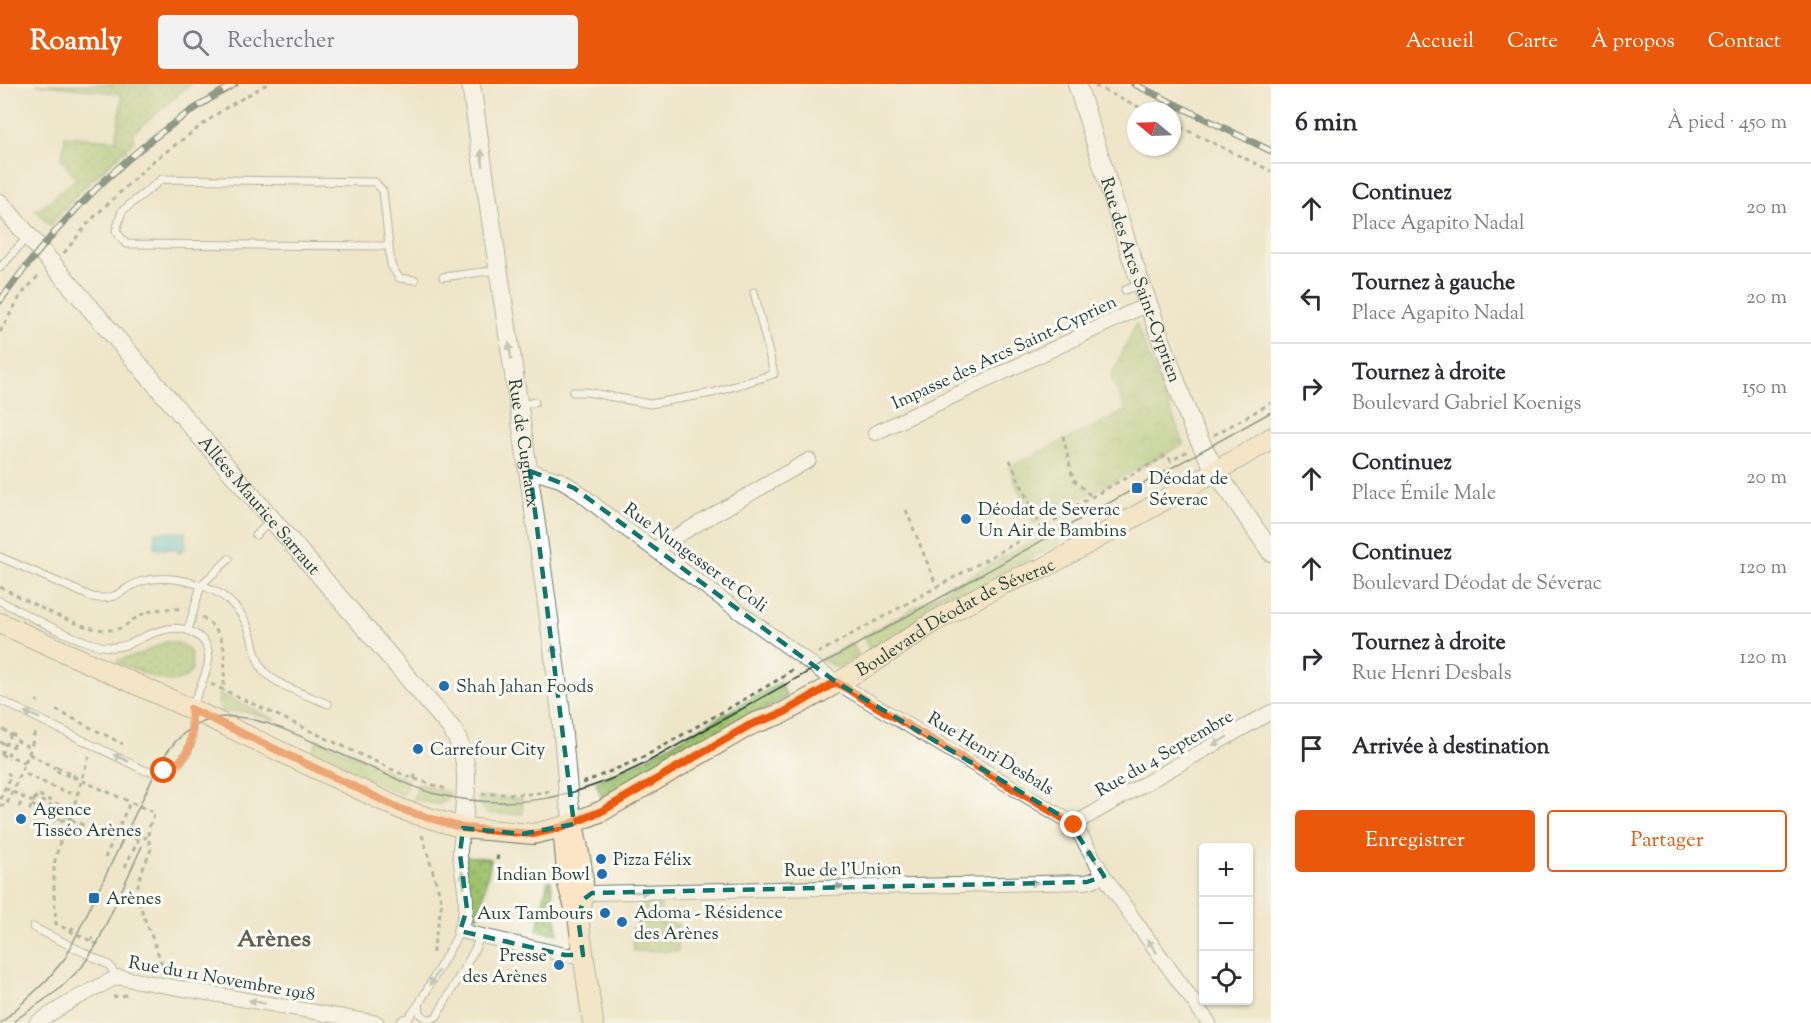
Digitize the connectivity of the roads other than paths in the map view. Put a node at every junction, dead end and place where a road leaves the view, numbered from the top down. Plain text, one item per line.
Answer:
1 (471, 84) edge
2 (1077, 84) edge
3 (0, 203) edge
4 (28, 236) junction
5 (389, 246) junction
6 (0, 268) edge
7 (498, 270) junction
8 (443, 277) dead end
9 (415, 280) dead end
10 (754, 292) dead end
11 (1148, 304) junction
12 (573, 392) dead end
13 (875, 433) dead end
14 (1271, 438) edge
15 (809, 460) dead end
16 (1215, 470) junction
17 (530, 471) junction
18 (272, 520) junction
19 (256, 535) dead end
20 (654, 549) junction
21 (1271, 552) edge
22 (0, 557) edge
23 (229, 559) dead end
24 (201, 585) junction
25 (0, 601) edge
26 (0, 623) edge
27 (188, 630) junction
28 (836, 682) junction
29 (0, 700) edge
30 (328, 704) dead end
31 (191, 709) junction
32 (1271, 712) edge
33 (568, 810) junction
34 (1074, 825) junction
35 (463, 828) junction
36 (1104, 876) junction
37 (581, 900) junction
38 (33, 927) dead end
39 (460, 931) junction
40 (479, 937) junction
41 (583, 955) junction
42 (117, 977) junction
43 (419, 1004) junction
44 (36, 1023) edge
45 (377, 1023) edge
46 (404, 1023) edge
47 (593, 1023) edge
48 (1209, 1023) edge

7 -> 1 street, Rue de Cugnaux
2 - 11 street, Rue des Arcs Saint-Cyprien
3 - 4 street, Allées Maurice Sarraut
4 - 6 lane
4 - 18 street, Allées Maurice Sarraut
5 - 5 lane
5 - 9 lane
7 - 8 lane
17 -> 7 street, Rue de Cugnaux
10 - 12 lane
11 - 13 street, Impasse des Arcs Saint-Cyprien
11 - 16 street, Rue des Arcs Saint-Cyprien
14 - 16 main road, Boulevard Déodat de Séverac
15 - 20 street
16 - 21 street, Rue des Arcs Saint-Cyprien
16 - 28 main road, Boulevard Déodat de Séverac
17 - 20 street, Rue Nungesser et Coli
33 -> 17 street, Rue de Cugnaux
18 - 19 lane
18 - 35 street, Allées Maurice Sarraut
20 - 28 street, Rue Nungesser et Coli
22 - 24 lane
23 - 24 lane
24 - 27 lane
24 - 30 lane
25 - 27 lane
26 - 31 main road, Boulevard Déodat de Séverac
27 - 31 lane
28 - 33 main road, Boulevard Déodat de Séverac
28 - 34 street, Rue Henri Desbals
31 -> 29 lane
31 - 35 main road, Boulevard Déodat de Séverac
32 -> 34 street, Rue du 4 Septembre
33 - 35 main road, Boulevard Déodat de Séverac
33 - 37 main road
33 - 37 main road
36 -> 34 street, Rue Henri Desbals
39 -> 35 street
37 -> 36 street, Rue de l'Union
48 -> 36 street, Rue Henri Desbals
37 - 41 main road
38 - 42 lane
39 - 40 street
39 -> 43 lane
40 - 41 street
40 - 43 lane
41 - 47 main road
42 - 44 street, Rue du 11 Novembre 1918
45 -> 42 street, Rue du 11 Novembre 1918
43 - 46 lane

